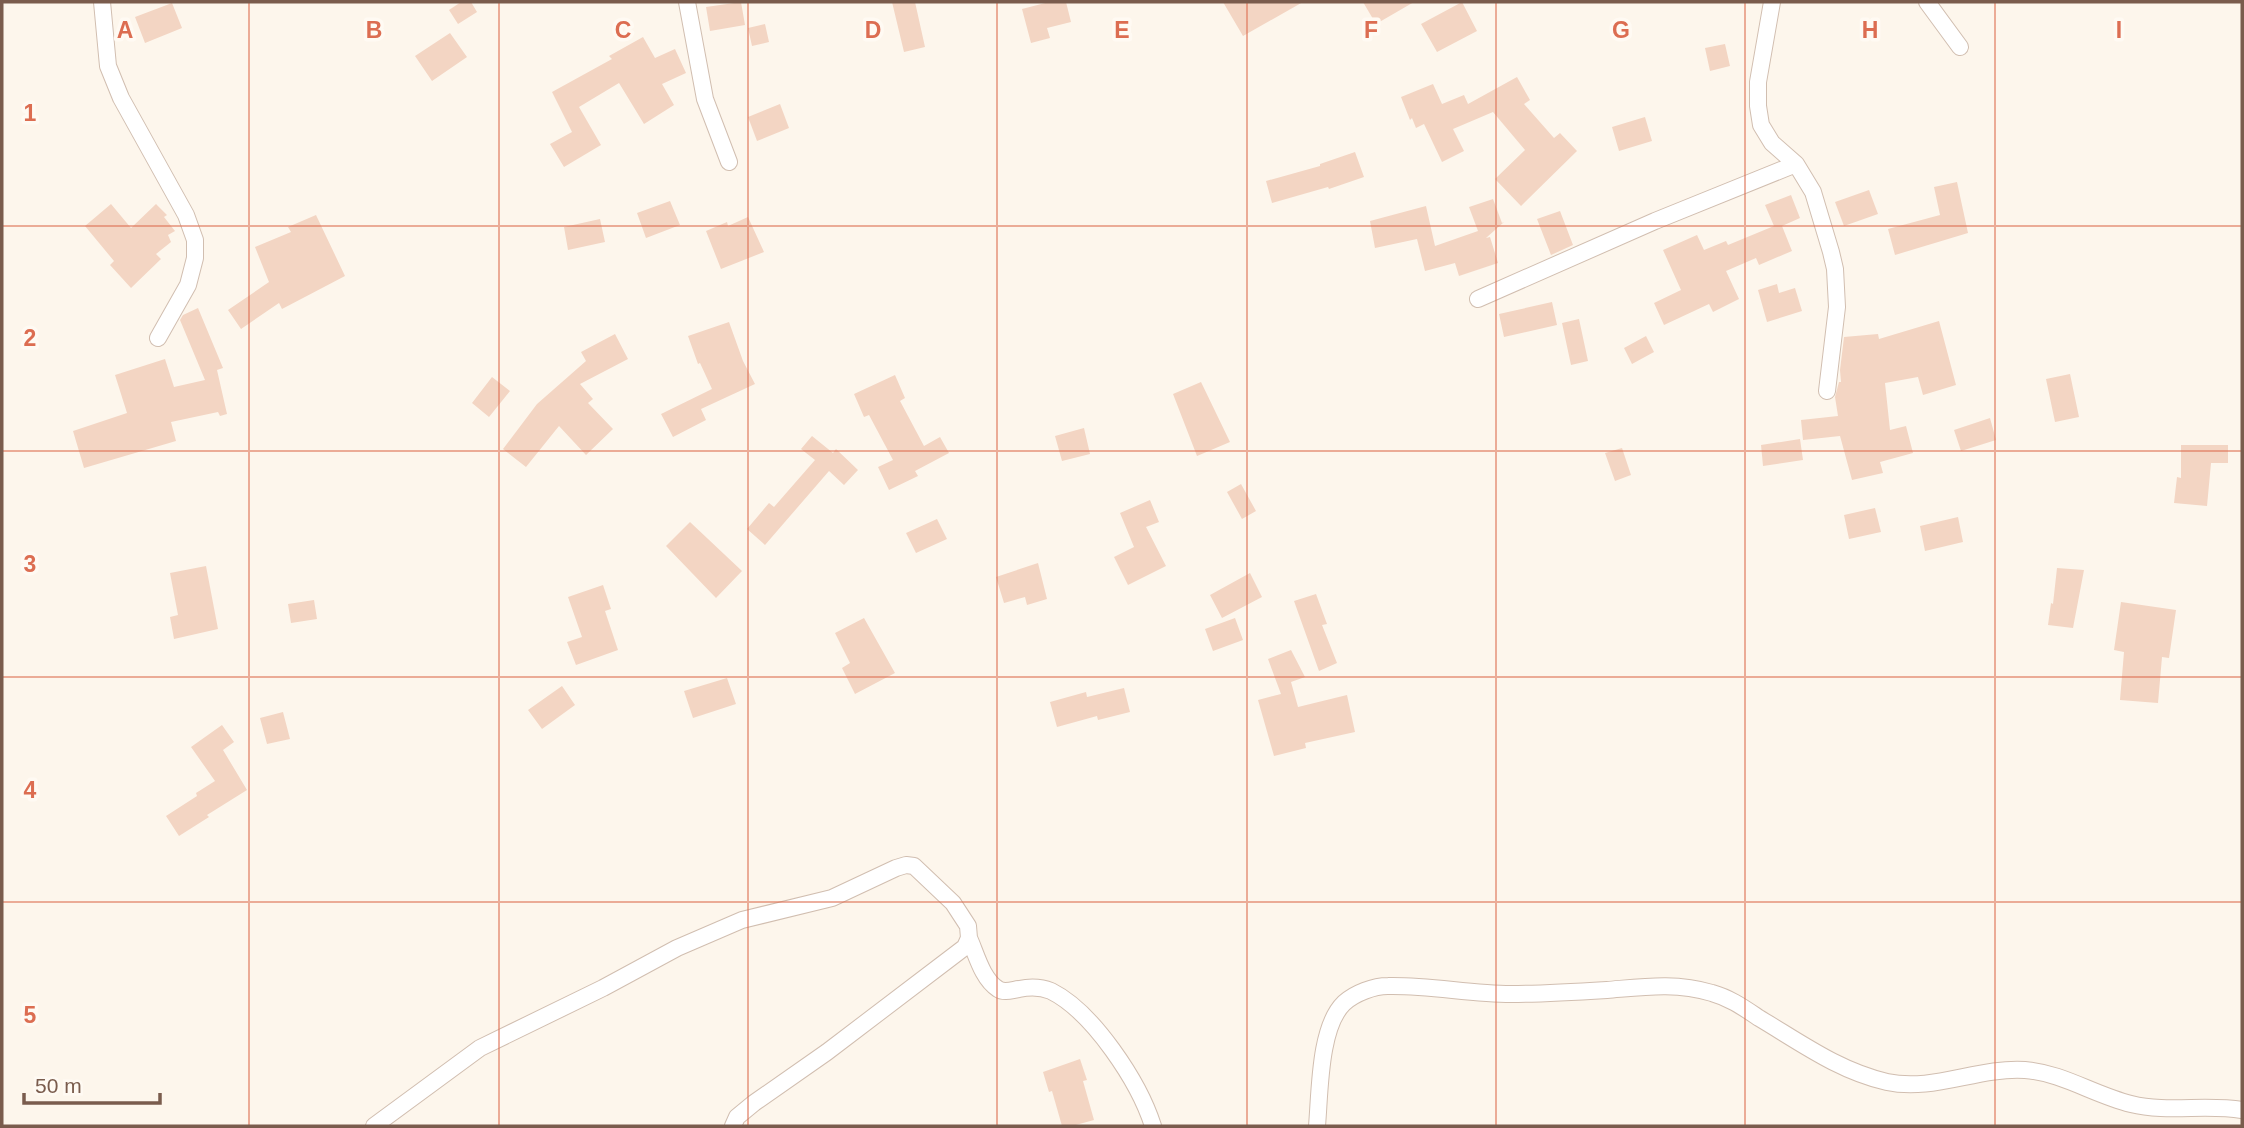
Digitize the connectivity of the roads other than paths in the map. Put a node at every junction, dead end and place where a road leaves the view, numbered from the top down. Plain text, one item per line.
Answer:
1 (102, 2) edge
2 (1772, 2) edge
3 (1927, 2) edge
4 (692, 3) edge
5 (1960, 47) dead end
6 (729, 162) dead end
7 (1796, 164) junction
8 (1478, 299) dead end
9 (158, 338) dead end
10 (1826, 391) dead end
11 (969, 938) junction
12 (2242, 1111) edge
13 (374, 1126) edge
14 (733, 1126) edge
15 (1153, 1126) edge
16 (1317, 1126) edge

1 - 9 street
2 - 7 street
3 - 5 street
4 - 6 street
7 - 8 street
7 - 10 street
11 - 13 street
11 - 14 street
11 - 15 street
12 - 16 street

